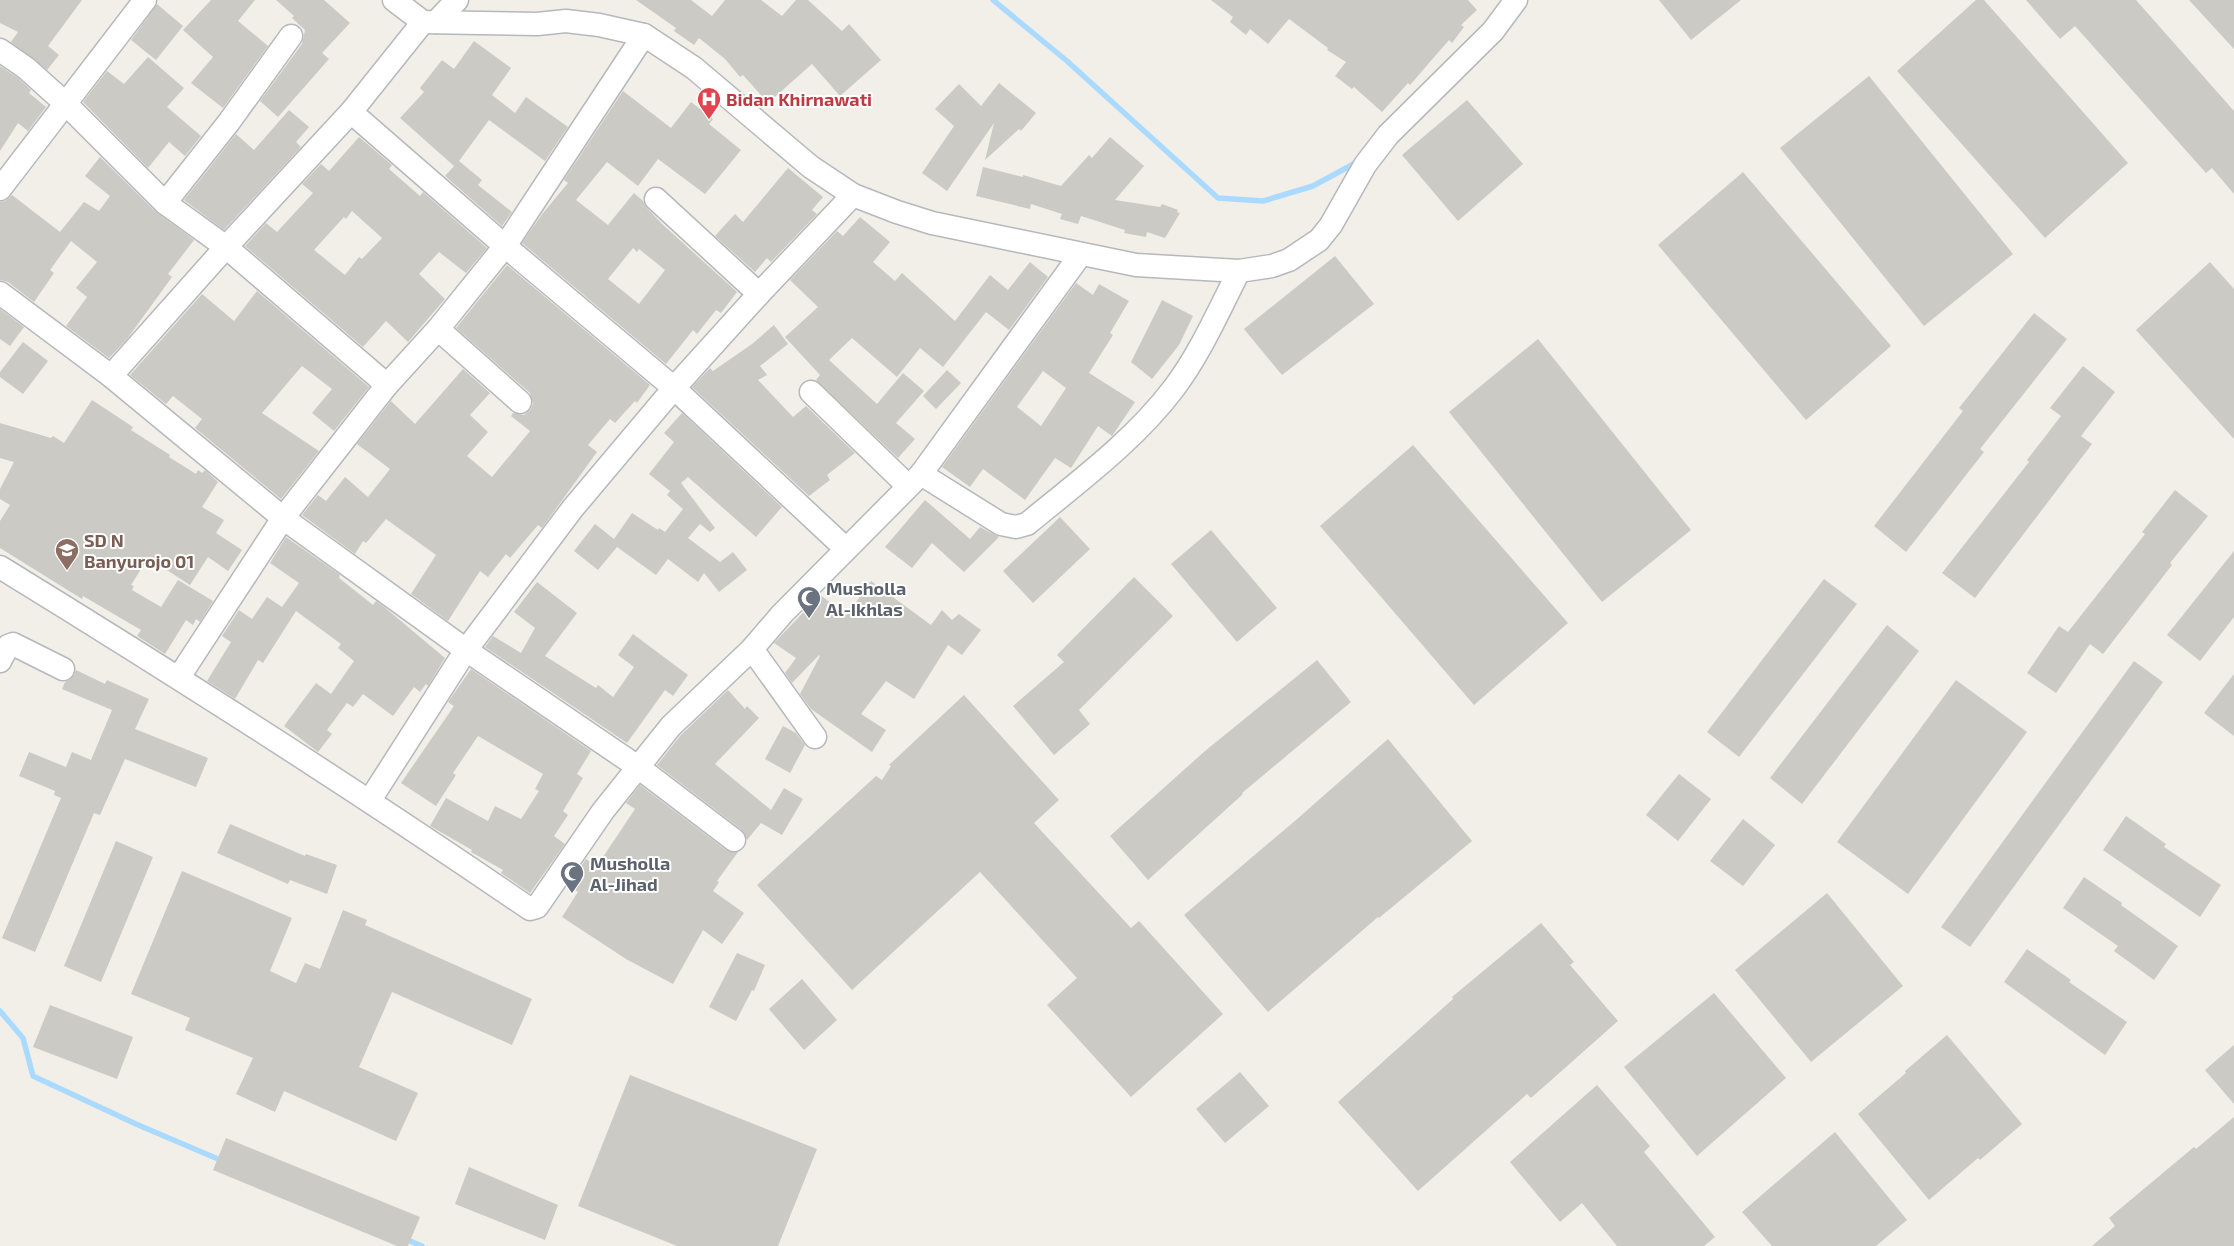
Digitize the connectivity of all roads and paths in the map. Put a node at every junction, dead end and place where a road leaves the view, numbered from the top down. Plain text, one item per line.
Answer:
1 (145, 0) edge
2 (394, 0) edge
3 (457, 0) edge
4 (1516, 0) edge
5 (429, 22) junction
6 (644, 35) junction
7 (291, 36) dead end
8 (0, 50) edge
9 (66, 104) junction
10 (351, 112) junction
11 (0, 189) edge
12 (853, 195) junction
13 (656, 199) dead end
14 (164, 203) junction
15 (226, 246) junction
16 (505, 246) junction
17 (1082, 254) junction
18 (1239, 271) junction
19 (0, 293) edge
20 (759, 294) junction
21 (438, 329) junction
22 (111, 376) junction
23 (387, 385) junction
24 (674, 388) junction
25 (811, 392) dead end
26 (520, 402) dead end
27 (914, 480) junction
28 (283, 518) junction
29 (846, 549) junction
30 (0, 567) edge
31 (752, 649) junction
32 (466, 650) junction
33 (0, 661) edge
34 (63, 669) dead end
35 (179, 677) junction
36 (815, 737) dead end
37 (638, 767) junction
38 (370, 800) junction
39 (734, 840) dead end

1 - 9 street
2 - 5 street
3 - 5 street
4 - 18 street
5 - 6 street
5 - 10 street
6 - 12 street
6 - 16 street
7 - 14 street
8 - 9 street
9 - 11 street
9 - 14 street
10 - 15 street
10 - 16 street
12 - 17 street
12 - 20 street
13 - 20 street
14 - 15 street
15 - 22 street
15 - 23 street
16 - 21 street
16 - 24 street
17 - 18 street
17 - 27 street
18 - 27 street
19 - 22 street
20 - 24 street
21 - 23 street
21 - 26 street
22 - 28 street
23 - 28 street
24 - 29 street
24 - 32 street
25 - 27 street
27 - 29 street
28 - 32 street
28 - 35 street
29 - 31 street
30 - 35 street
31 - 36 street
31 - 37 street
32 - 37 street
32 - 38 street
33 - 34 street
35 - 38 street
37 - 38 street
37 - 39 street

